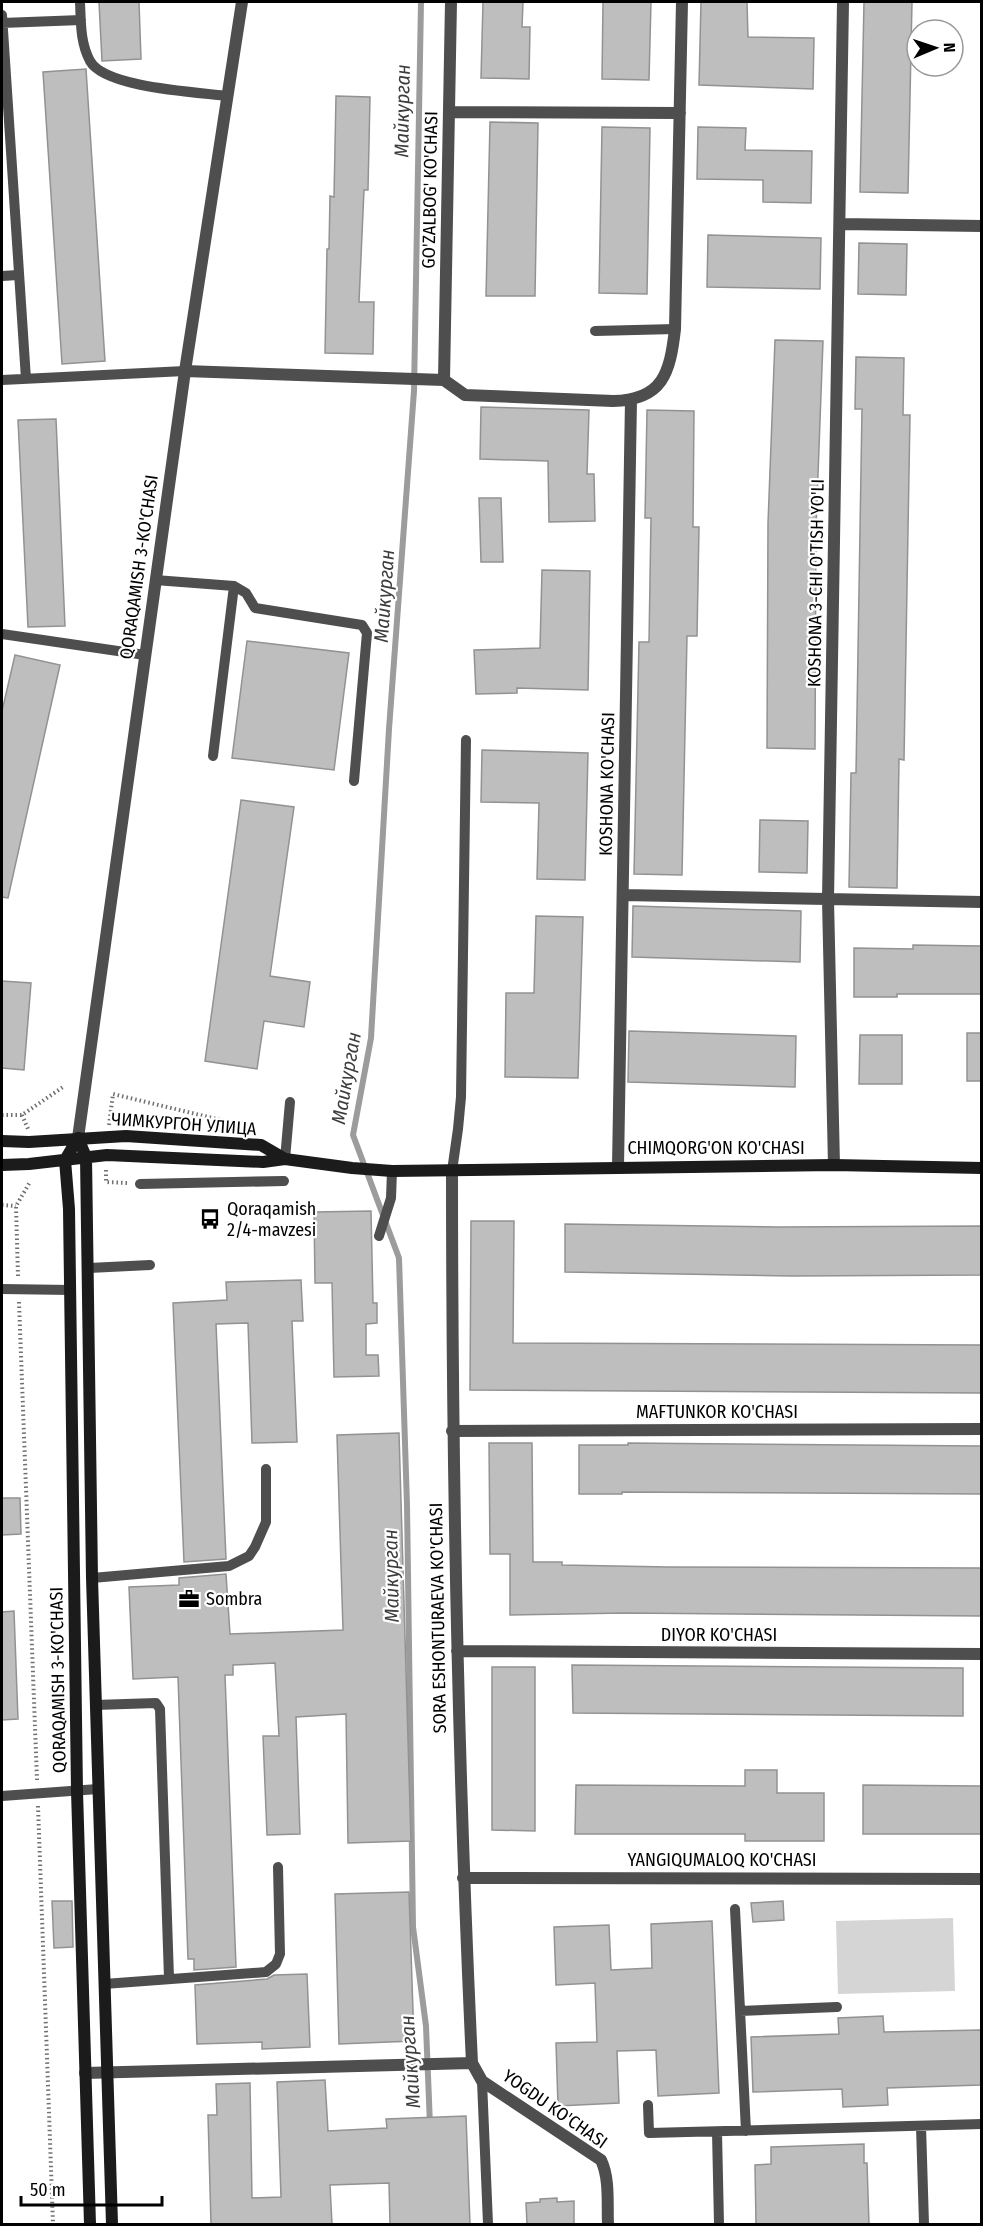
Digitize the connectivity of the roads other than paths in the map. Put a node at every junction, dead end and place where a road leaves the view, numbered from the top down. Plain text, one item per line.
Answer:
1 (80, 2) edge
2 (242, 2) edge
3 (451, 2) edge
4 (682, 2) edge
5 (843, 2) edge
6 (2, 15) edge
7 (81, 20) junction
8 (2, 23) edge
9 (228, 96) junction
10 (449, 112) junction
11 (681, 113) junction
12 (840, 224) junction
13 (981, 226) edge
14 (18, 275) junction
15 (2, 276) edge
16 (675, 329) junction
17 (595, 331) dead end
18 (185, 371) junction
19 (26, 379) junction
20 (2, 380) edge
21 (444, 380) junction
22 (631, 400) junction
23 (155, 580) junction
24 (234, 586) junction
25 (2, 634) edge
26 (145, 655) junction
27 (465, 740) dead end
28 (213, 756) dead end
29 (354, 781) dead end
30 (623, 895) junction
31 (828, 900) junction
32 (981, 902) edge
33 (290, 1102) dead end
34 (78, 1138) junction
35 (2, 1140) edge
36 (86, 1157) junction
37 (285, 1159) junction
38 (65, 1160) junction
39 (2, 1165) edge
40 (834, 1166) junction
41 (618, 1167) junction
42 (981, 1168) edge
43 (392, 1171) junction
44 (452, 1171) junction
45 (284, 1181) dead end
46 (140, 1184) road end
47 (379, 1236) dead end
48 (150, 1265) dead end
49 (89, 1268) junction
50 (2, 1289) edge
51 (70, 1290) junction
52 (981, 1429) edge
53 (452, 1431) junction
54 (266, 1469) dead end
55 (92, 1578) junction
56 (457, 1651) junction
57 (981, 1654) edge
58 (95, 1705) junction
59 (98, 1790) junction
60 (77, 1791) junction
61 (2, 1796) edge
62 (278, 1867) dead end
63 (464, 1878) junction
64 (981, 1879) edge
65 (735, 1909) dead end
66 (169, 1978) junction
67 (104, 1984) junction
68 (837, 2007) dead end
69 (740, 2011) junction
70 (472, 2063) junction
71 (85, 2073) junction
72 (107, 2073) junction
73 (483, 2081) junction
74 (648, 2105) dead end
75 (981, 2124) edge
76 (921, 2126) junction
77 (746, 2131) junction
78 (717, 2132) junction
79 (90, 2224) edge
80 (112, 2224) edge
81 (488, 2224) edge
82 (608, 2224) edge
83 (718, 2224) edge
84 (924, 2224) edge

1 - 7 lane
2 - 9 street, QORAQAMISH 3-KO'CHASI
3 - 10 street, GO'ZALBOG' KO'CHASI
4 - 11 street
5 - 12 street, KOSHONA 3-CHI O'TISH YO'LI
6 - 8 lane
7 - 8 lane
7 - 9 lane
8 - 14 lane
9 - 18 street, QORAQAMISH 3-KO'CHASI
10 - 11 street
10 - 21 street, GO'ZALBOG' KO'CHASI
11 - 16 street
12 - 13 street
12 - 31 street, KOSHONA 3-CHI O'TISH YO'LI
14 - 15 lane
14 - 19 lane
16 - 17 lane
16 - 22 street
18 - 19 lane
18 - 21 street
18 - 23 street, QORAQAMISH 3-KO'CHASI
19 - 20 lane
21 - 22 street
22 - 30 street, KOSHONA KO'CHASI
23 - 24 lane
23 - 26 street, QORAQAMISH 3-KO'CHASI
24 - 28 lane
24 - 29 lane
25 - 26 lane
26 - 34 street, QORAQAMISH 3-KO'CHASI
27 - 44 lane
30 - 31 street
30 - 41 street, KOSHONA KO'CHASI
31 - 32 street
31 - 40 street, KOSHONA 3-CHI O'TISH YO'LI
33 - 37 lane
34 - 35 main road, ЧИМКУРГОН УЛИЦА
34 - 36 main road, QORAQAMISH 3-KO'CHASI
34 - 37 main road, ЧИМКУРГОН УЛИЦА
34 - 38 main road, QORAQAMISH 3-KO'CHASI
36 - 37 main road, ЧИМКУРГОН УЛИЦА
36 - 38 main road, ЧИМКУРГОН УЛИЦА
36 - 49 main road, QORAQAMISH 3-KO'CHASI
37 - 43 main road, ЧИМКУРГОН УЛИЦА
38 - 39 main road, ЧИМКУРГОН УЛИЦА
38 - 51 main road, QORAQAMISH 3-KO'CHASI
40 - 41 main road, CHIMQORG'ON KO'CHASI
40 - 42 main road, CHIMQORG'ON KO'CHASI
41 - 44 main road, CHIMQORG'ON KO'CHASI
43 - 44 main road, ЧИМКУРГОН УЛИЦА
43 - 47 lane
44 - 53 street, SORA ESHONTURAEVA KO'CHASI
45 - 46 lane
48 - 49 lane
49 - 55 main road, QORAQAMISH 3-KO'CHASI
50 - 51 lane
51 - 60 main road, QORAQAMISH 3-KO'CHASI
52 - 53 street, MAFTUNKOR KO'CHASI
53 - 56 street, SORA ESHONTURAEVA KO'CHASI
54 - 55 lane
55 - 58 main road, QORAQAMISH 3-KO'CHASI
56 - 57 street, DIYOR KO'CHASI
56 - 63 street, SORA ESHONTURAEVA KO'CHASI
58 - 59 main road, QORAQAMISH 3-KO'CHASI
58 - 66 lane
59 - 60 lane
59 - 67 main road, QORAQAMISH 3-KO'CHASI
60 - 61 lane
60 - 71 main road, QORAQAMISH 3-KO'CHASI
62 - 66 lane
63 - 64 street, YANGIQUMALOQ KO'CHASI
63 - 70 street, SORA ESHONTURAEVA KO'CHASI
65 - 69 lane
66 - 67 lane
67 - 72 main road, QORAQAMISH 3-KO'CHASI
68 - 69 lane
69 - 77 lane
70 - 72 street
70 - 73 street, YOGDU KO'CHASI
71 - 72 street
71 - 79 main road, QORAQAMISH 3-KO'CHASI
72 - 80 main road, QORAQAMISH 3-KO'CHASI
73 - 81 lane
73 - 82 street, YOGDU KO'CHASI
74 - 78 lane
75 - 76 lane
76 - 77 lane
76 - 84 lane
77 - 78 lane
78 - 83 lane

